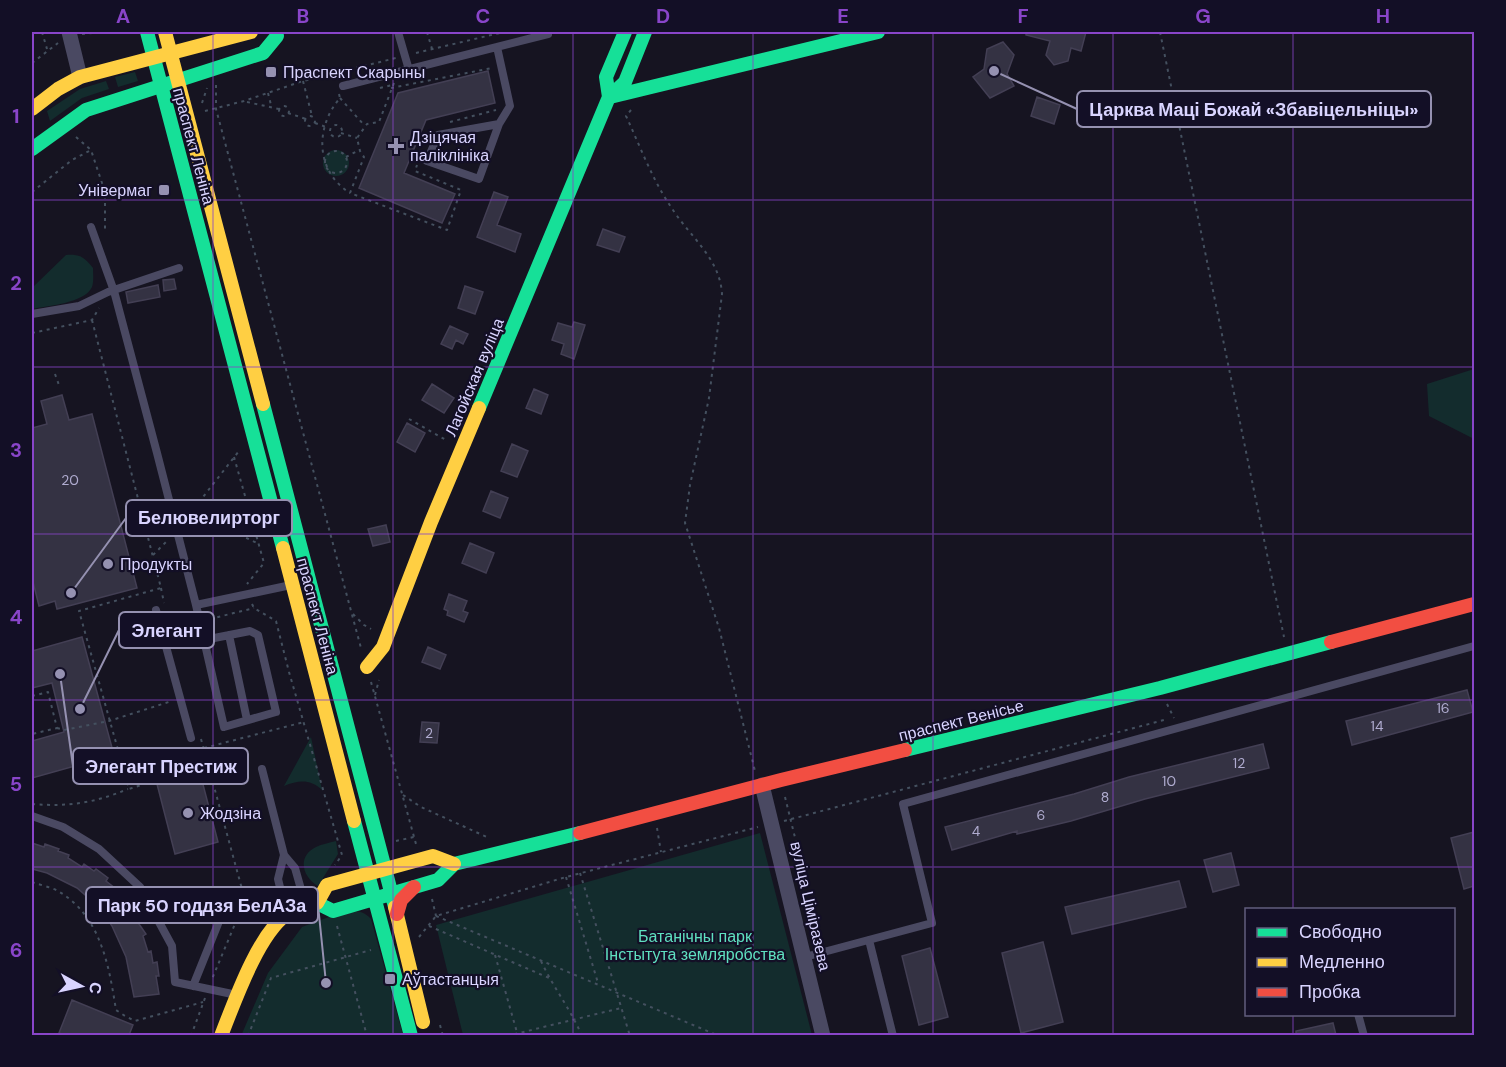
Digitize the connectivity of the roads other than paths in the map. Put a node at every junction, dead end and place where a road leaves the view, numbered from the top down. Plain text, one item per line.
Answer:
1 (69, 32) edge
2 (147, 32) edge
3 (165, 32) edge
4 (251, 32) edge
5 (263, 32) edge
6 (292, 32) edge
7 (398, 32) edge
8 (625, 32) edge
9 (645, 32) edge
10 (878, 32) edge
11 (548, 34) dead end
12 (277, 36) junction
13 (497, 47) junction
14 (171, 53) junction
15 (154, 58) junction
16 (409, 70) junction
17 (80, 76) junction
18 (178, 81) junction
19 (161, 86) junction
20 (339, 86) road end
21 (609, 97) junction
22 (32, 109) edge
23 (500, 124) junction
24 (32, 149) edge
25 (91, 228) dead end
26 (179, 268) dead end
27 (114, 291) junction
28 (32, 314) edge
29 (310, 581) junction
30 (293, 585) junction
31 (1474, 604) edge
32 (196, 605) junction
33 (156, 610) dead end
34 (229, 635) junction
35 (204, 640) junction
36 (1474, 646) edge
37 (367, 667) road end
38 (247, 720) junction
39 (191, 738) dead end
40 (262, 769) dead end
41 (762, 785) junction
42 (32, 816) edge
43 (284, 855) junction
44 (454, 864) junction
45 (386, 869) junction
46 (369, 873) junction
47 (421, 885) junction
48 (230, 894) dead end
49 (392, 895) junction
50 (376, 899) junction
51 (312, 905) junction
52 (287, 914) junction
53 (397, 914) junction
54 (869, 940) junction
55 (805, 957) junction
56 (194, 986) junction
57 (238, 996) junction
58 (1359, 1016) edge
59 (221, 1035) edge
60 (411, 1035) edge
61 (426, 1035) edge
62 (823, 1035) edge
63 (893, 1035) edge
64 (1364, 1035) edge

1 - 17 street
2 - 15 main road, праспект Леніна
3 - 14 main road, праспект Леніна
4 - 14 main road
5 - 12 main road
6 - 12 main road
7 - 16 lane
8 - 21 main road, Лагойская вуліца
9 - 21 main road, Лагойская вуліца
10 - 21 main road
11 - 13 lane
12 - 18 main road
13 - 16 lane
13 - 23 lane
14 - 15 main road
14 - 18 main road, праспект Леніна
15 - 17 main road
15 - 19 main road, праспект Леніна
16 - 20 lane
17 - 22 main road
18 - 19 main road
18 - 29 main road, праспект Леніна
19 - 24 main road
19 - 30 main road, праспект Леніна
21 - 37 main road, Лагойская вуліца
23 - 23 lane
25 - 27 lane
26 - 27 lane
27 - 28 lane
27 - 32 lane
29 - 30 lane
29 - 45 main road, праспект Леніна
30 - 32 lane
30 - 46 main road, праспект Леніна
31 - 41 main road, праспект Венісье
32 - 35 lane
33 - 39 lane
34 - 35 lane
34 - 38 lane
34 - 38 lane
35 - 38 lane
36 - 54 lane
40 - 43 lane
41 - 44 main road, праспект Венісье
41 - 55 street, вуліца Ціміразева
42 - 56 lane
43 - 51 lane
43 - 52 lane
44 - 45 main road, праспект Венісье
44 - 47 main road, праспект Венісье
45 - 46 main road, праспект Венісье
45 - 49 main road, праспект Леніна
46 - 50 main road, праспект Леніна
46 - 51 main road, праспект Венісье
47 - 49 main road, праспект Венісье
47 - 53 main road
48 - 56 lane
49 - 50 main road, праспект Венісье
49 - 53 main road, праспект Леніна
50 - 51 main road, праспект Венісье
50 - 60 main road, праспект Леніна
51 - 52 main road
52 - 57 main road
53 - 61 main road, праспект Леніна
54 - 55 lane
54 - 63 lane
55 - 62 street, вуліца Ціміразева
56 - 57 lane
57 - 59 main road
58 - 64 lane

